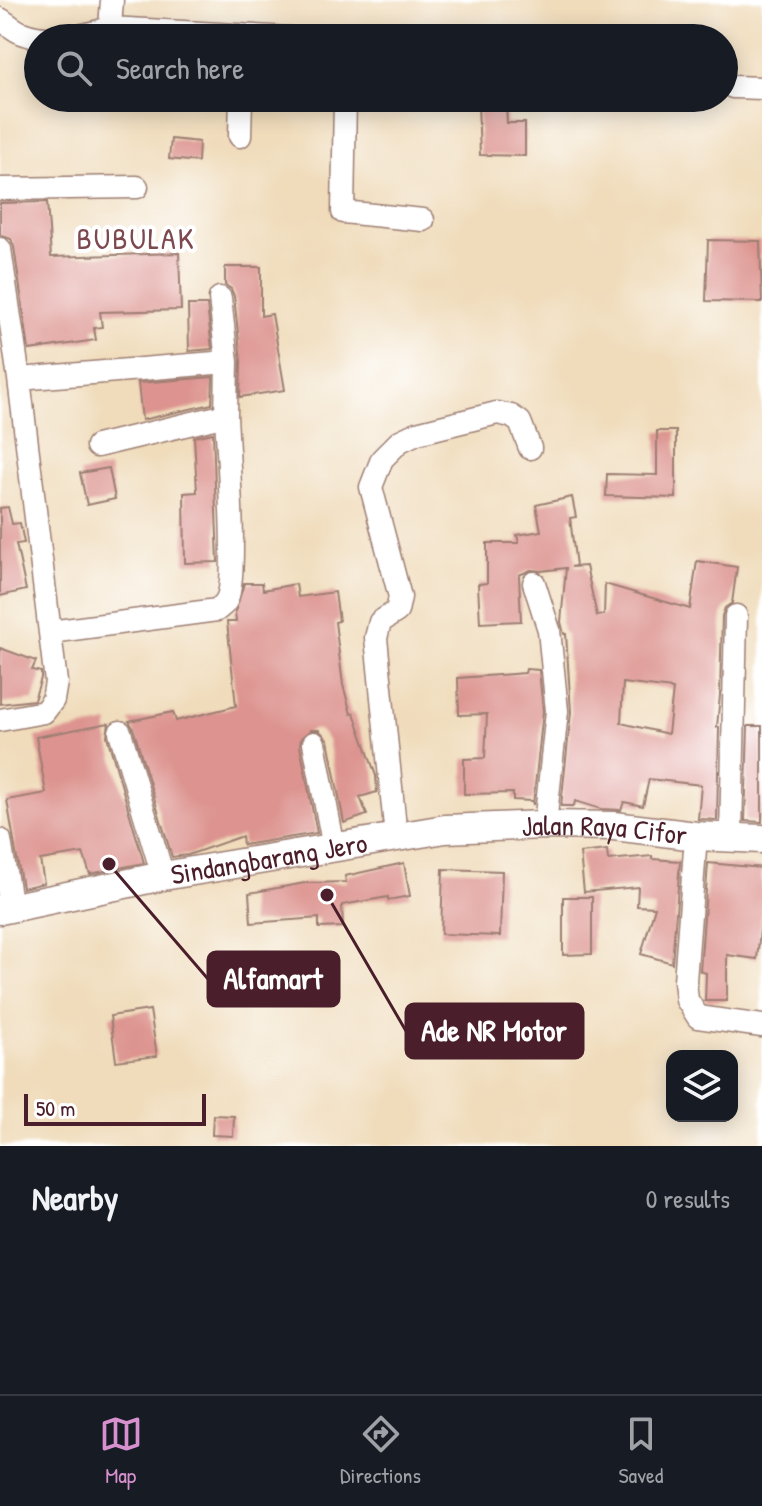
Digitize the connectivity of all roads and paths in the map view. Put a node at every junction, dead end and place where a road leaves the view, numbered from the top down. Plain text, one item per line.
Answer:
1 (112, 0) edge
2 (0, 19) edge
3 (110, 24) edge
4 (24, 33) edge
5 (738, 87) edge
6 (762, 88) edge
7 (241, 112) edge
8 (345, 112) edge
9 (240, 136) dead end
10 (137, 187) dead end
11 (0, 189) edge
12 (423, 220) dead end
13 (0, 249) edge
14 (220, 298) dead end
15 (227, 362) junction
16 (19, 379) junction
17 (226, 415) junction
18 (97, 446) dead end
19 (530, 448) dead end
20 (534, 583) dead end
21 (736, 616) dead end
22 (50, 632) junction
23 (0, 720) edge
24 (120, 732) dead end
25 (314, 743) dead end
26 (545, 825) junction
27 (445, 829) joint
28 (696, 836) junction
29 (731, 836) junction
30 (396, 837) junction
31 (762, 839) edge
32 (0, 840) edge
33 (334, 848) junction
34 (163, 876) junction
35 (5, 909) edge
36 (762, 1026) edge

1 - 3 street
2 - 4 street
5 - 6 street
7 - 9 street
8 - 12 street
10 - 11 street
13 - 16 street
14 - 15 street
15 - 16 street
15 - 17 street
16 - 22 street
17 - 18 street
17 - 22 street
19 - 30 street
20 - 26 street
21 - 29 street
22 - 23 street
24 - 34 street
25 - 33 street
26 - 27 street, Jalan Raya Cifor
26 - 28 street, Jalan Raya Cifor
27 - 30 street, Sindangbarang Jero
28 - 29 street, Jalan Raya Cifor
28 - 36 street
29 - 31 street, Jalan Raya Cifor
30 - 33 street, Sindangbarang Jero
32 - 35 street
33 - 34 street, Sindangbarang Jero
34 - 35 street, Sindangbarang Jero

